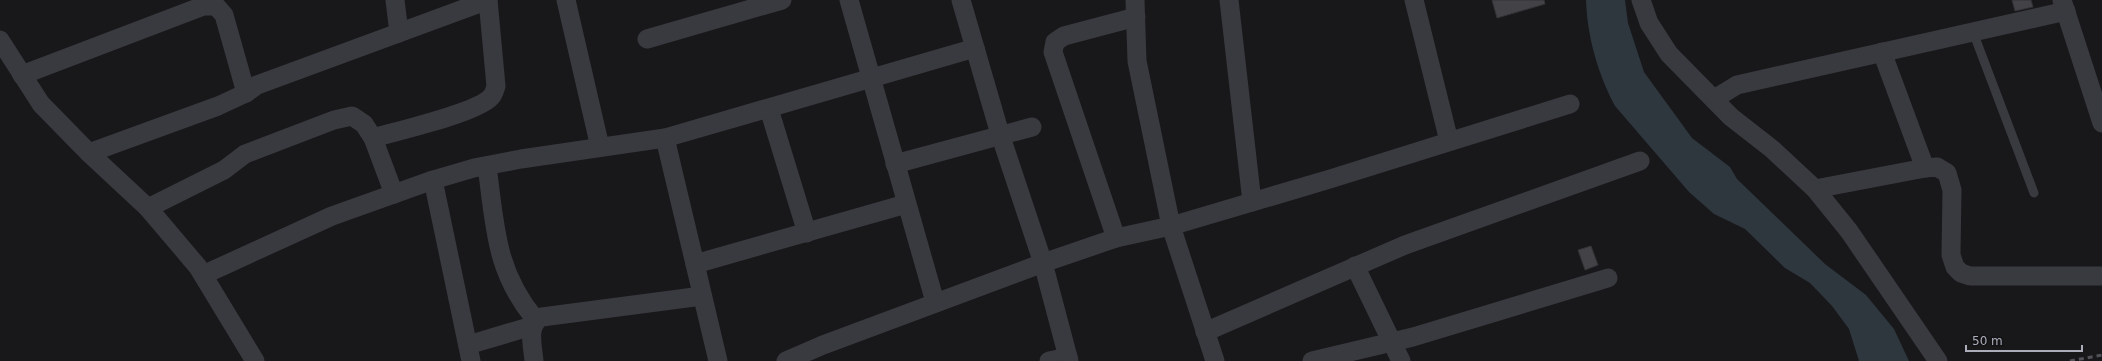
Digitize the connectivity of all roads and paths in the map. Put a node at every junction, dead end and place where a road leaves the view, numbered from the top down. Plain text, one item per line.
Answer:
1 (394, 0) edge
2 (566, 0) edge
3 (782, 0) edge
4 (849, 0) edge
5 (961, 0) edge
6 (1229, 0) edge
7 (1640, 0) edge
8 (1418, 1) edge
9 (2064, 6) edge
10 (1136, 9) edge
11 (1973, 32) junction
12 (399, 33) junction
13 (646, 39) dead end
14 (0, 40) edge
15 (975, 48) junction
16 (1882, 52) junction
17 (22, 75) junction
18 (871, 77) junction
19 (246, 93) junction
20 (1714, 99) junction
21 (1570, 104) dead end
22 (768, 109) junction
23 (2102, 123) edge
24 (1032, 126) dead end
25 (1000, 134) junction
26 (373, 138) junction
27 (665, 138) junction
28 (1448, 141) junction
29 (600, 147) junction
30 (89, 153) junction
31 (1640, 161) dead end
32 (895, 164) junction
33 (487, 166) junction
34 (1925, 168) junction
35 (433, 180) junction
36 (1815, 189) junction
37 (2034, 193) dead end
38 (394, 194) junction
39 (1252, 202) junction
40 (906, 204) junction
41 (148, 208) junction
42 (1170, 226) junction
43 (808, 232) junction
44 (1116, 238) junction
45 (1043, 263) junction
46 (695, 264) junction
47 (1355, 266) junction
48 (203, 275) junction
49 (2102, 276) edge
50 (1608, 278) dead end
51 (702, 296) junction
52 (935, 302) junction
53 (534, 323) junction
54 (1205, 332) junction
55 (1393, 342) junction
56 (469, 353) edge
57 (825, 353) edge
58 (1068, 359) edge
59 (255, 361) edge
60 (534, 361) edge
61 (718, 361) edge
62 (786, 361) edge
63 (1049, 361) edge
64 (1215, 361) edge
65 (1312, 361) edge
66 (1401, 361) edge
67 (1938, 361) edge

1 - 12 street
2 - 29 street
3 - 13 street
4 - 18 street
5 - 15 street
6 - 39 street
7 - 20 street
8 - 28 street
9 - 11 street
9 - 23 street
10 - 42 street
10 - 44 street
11 - 16 street
11 - 37 lane
12 - 19 street
12 - 26 street
14 - 17 street
15 - 18 street
15 - 25 street
16 - 20 street
16 - 34 street
17 - 19 street
17 - 30 street
18 - 22 street
18 - 32 street
19 - 30 street
20 - 36 street
21 - 28 street
22 - 27 street
22 - 43 street
24 - 25 street
25 - 32 street
25 - 45 street
26 - 38 street
26 - 41 street
27 - 29 street
27 - 46 street
28 - 39 street
29 - 33 street
30 - 41 street
31 - 47 street
32 - 40 street
33 - 35 street
33 - 53 street
34 - 36 street
34 - 49 street
35 - 38 street
35 - 56 street
36 - 67 street
38 - 48 street
39 - 42 street
40 - 43 street
40 - 52 street
41 - 48 street
42 - 44 street
42 - 54 street
43 - 46 street
44 - 45 street
45 - 52 street
45 - 58 street
46 - 51 street
47 - 54 street
47 - 55 street
48 - 59 street
50 - 55 street
51 - 53 street
51 - 61 street
52 - 57 street
53 - 56 street
53 - 60 street
54 - 64 street
55 - 65 street
55 - 66 street
57 - 62 street
58 - 63 street

